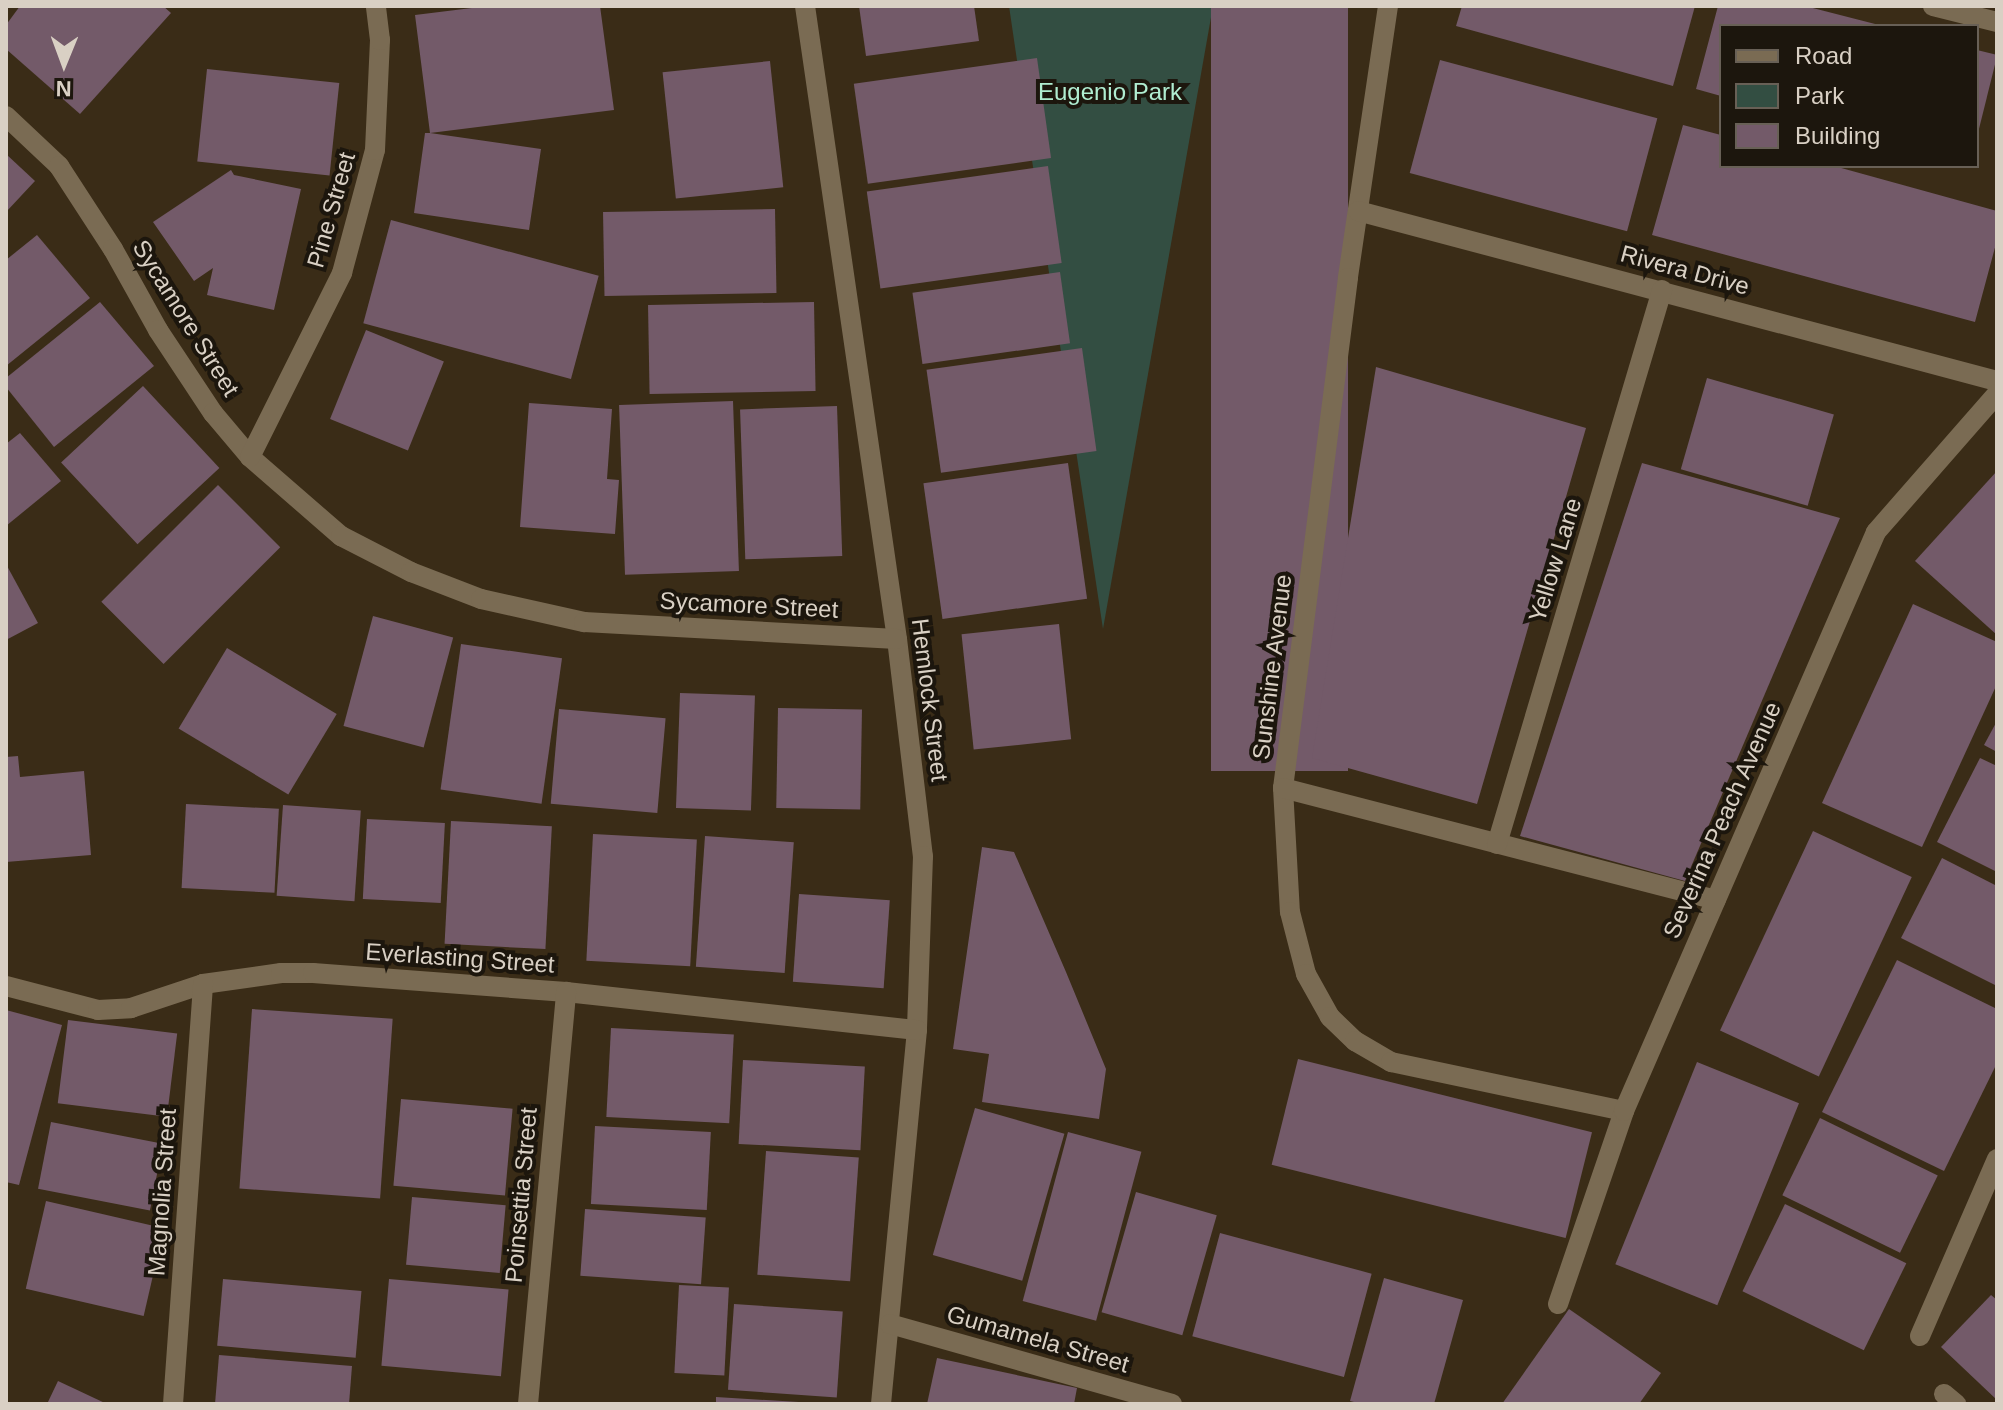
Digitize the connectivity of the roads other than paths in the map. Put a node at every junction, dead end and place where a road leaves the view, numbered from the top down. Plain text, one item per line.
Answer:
1 (376, 6) edge
2 (805, 6) edge
3 (1388, 6) edge
4 (1933, 6) edge
5 (1997, 22) edge
6 (6, 116) edge
7 (1358, 211) junction
8 (1662, 290) junction
9 (1997, 381) edge
10 (1997, 394) edge
11 (250, 457) junction
12 (897, 639) junction
13 (1283, 788) junction
14 (1497, 844) junction
15 (1716, 900) junction
16 (203, 984) junction
17 (6, 986) edge
18 (566, 992) junction
19 (917, 1030) junction
20 (1624, 1111) junction
21 (1997, 1159) edge
22 (1558, 1304) dead end
23 (890, 1324) junction
24 (1920, 1336) dead end
25 (173, 1404) edge
26 (528, 1404) edge
27 (881, 1404) edge
28 (1172, 1404) edge

1 - 11 street, Pine Street
2 - 12 street, Hemlock Street
3 - 7 street, Sunshine Avenue
4 - 5 street
6 - 11 street, Sycamore Street
7 - 8 street, Rivera Drive
7 - 13 street, Sunshine Avenue
8 - 9 street, Rivera Drive
8 - 14 street, Yellow Lane
10 - 15 street, Severina Peach Avenue
11 - 12 street, Sycamore Street
12 - 19 street, Hemlock Street
13 - 14 street
13 - 20 street, Sunshine Avenue
14 - 15 street
15 - 20 street, Severina Peach Avenue
16 - 17 street, Everlasting Street
16 - 18 street, Everlasting Street
16 - 25 street, Magnolia Street
18 - 19 street, Everlasting Street
18 - 26 street, Poinsettia Street
19 - 23 street, Hemlock Street
20 - 22 street, Severina Peach Avenue
21 - 24 street
23 - 27 street, Hemlock Street
23 - 28 street, Gumamela Street

